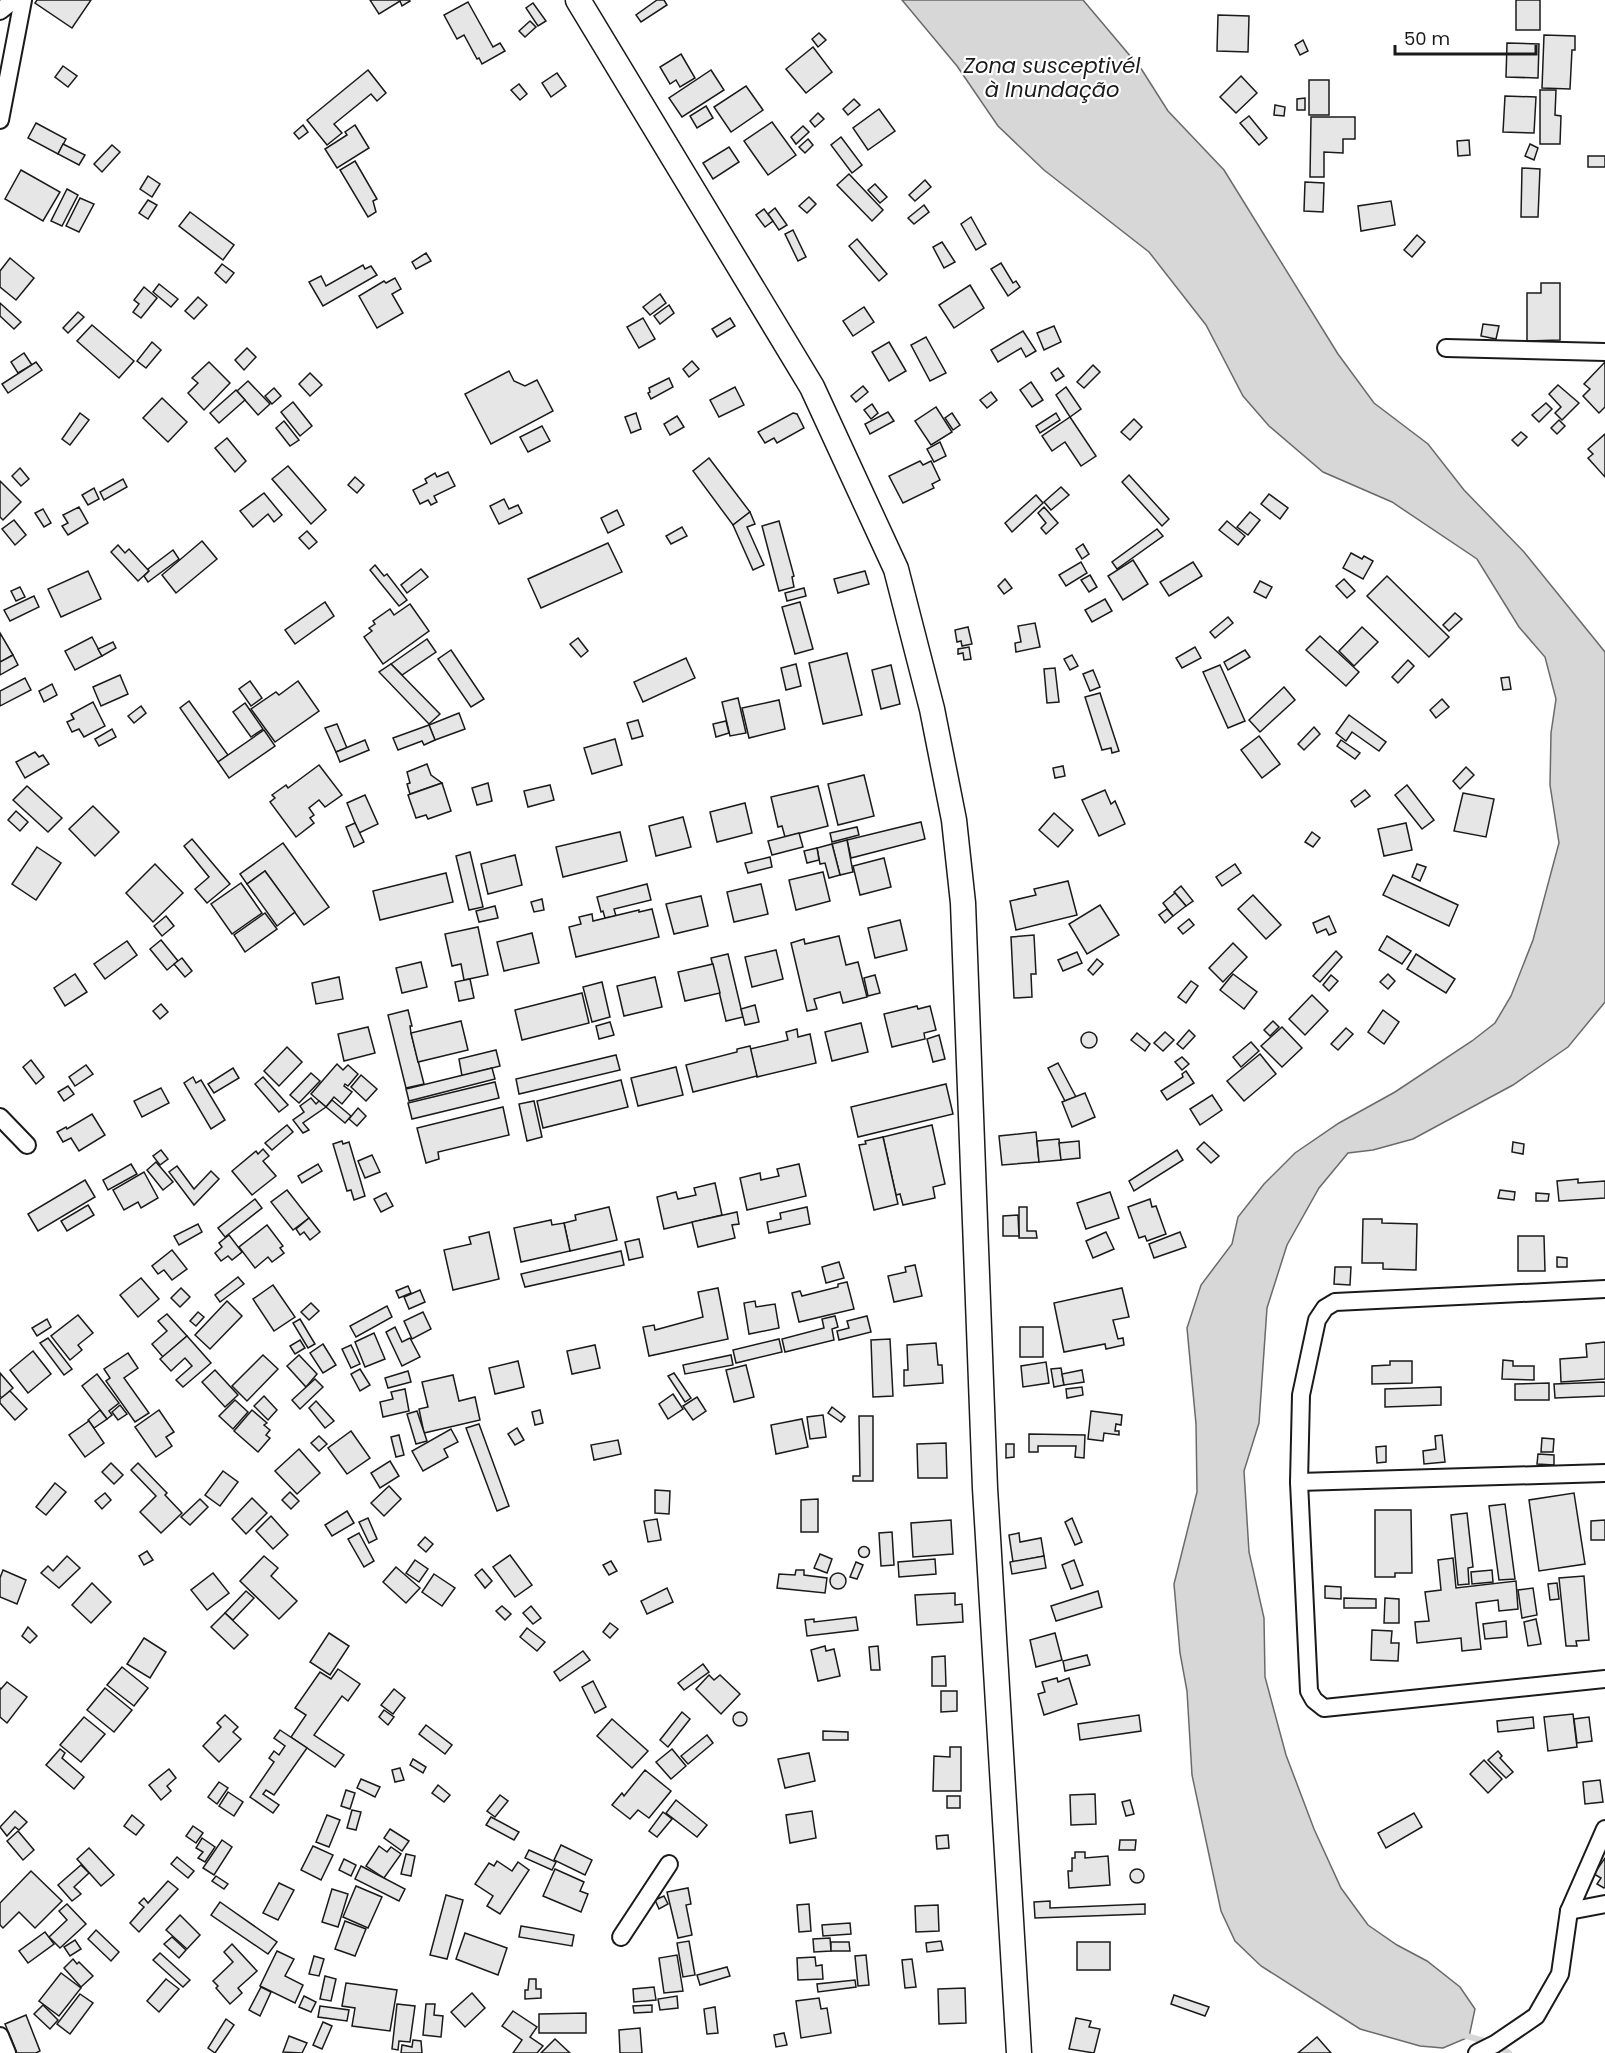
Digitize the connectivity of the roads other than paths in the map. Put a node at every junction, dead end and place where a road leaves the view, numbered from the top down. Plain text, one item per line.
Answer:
1 (14, 0) edge
2 (23, 0) edge
3 (578, 0) edge
4 (0, 11) edge
5 (0, 120) edge
6 (1446, 348) dead end
7 (1605, 352) edge
8 (0, 1117) edge
9 (27, 1145) dead end
10 (1605, 1289) edge
11 (1605, 1473) edge
12 (1299, 1482) junction
13 (1605, 1679) edge
14 (1605, 1829) edge
15 (669, 1864) dead end
16 (1605, 1904) edge
17 (1569, 1911) junction
18 (621, 1937) dead end
19 (0, 2036) edge
20 (7, 2053) edge
21 (1019, 2053) edge
22 (1477, 2053) edge

1 - 4 street
2 - 5 street
3 - 21 main road
6 - 7 street
8 - 9 street
10 - 12 street
11 - 12 street
12 - 13 street
14 - 17 street
15 - 18 street
16 - 17 street
17 - 22 street
19 - 20 street

